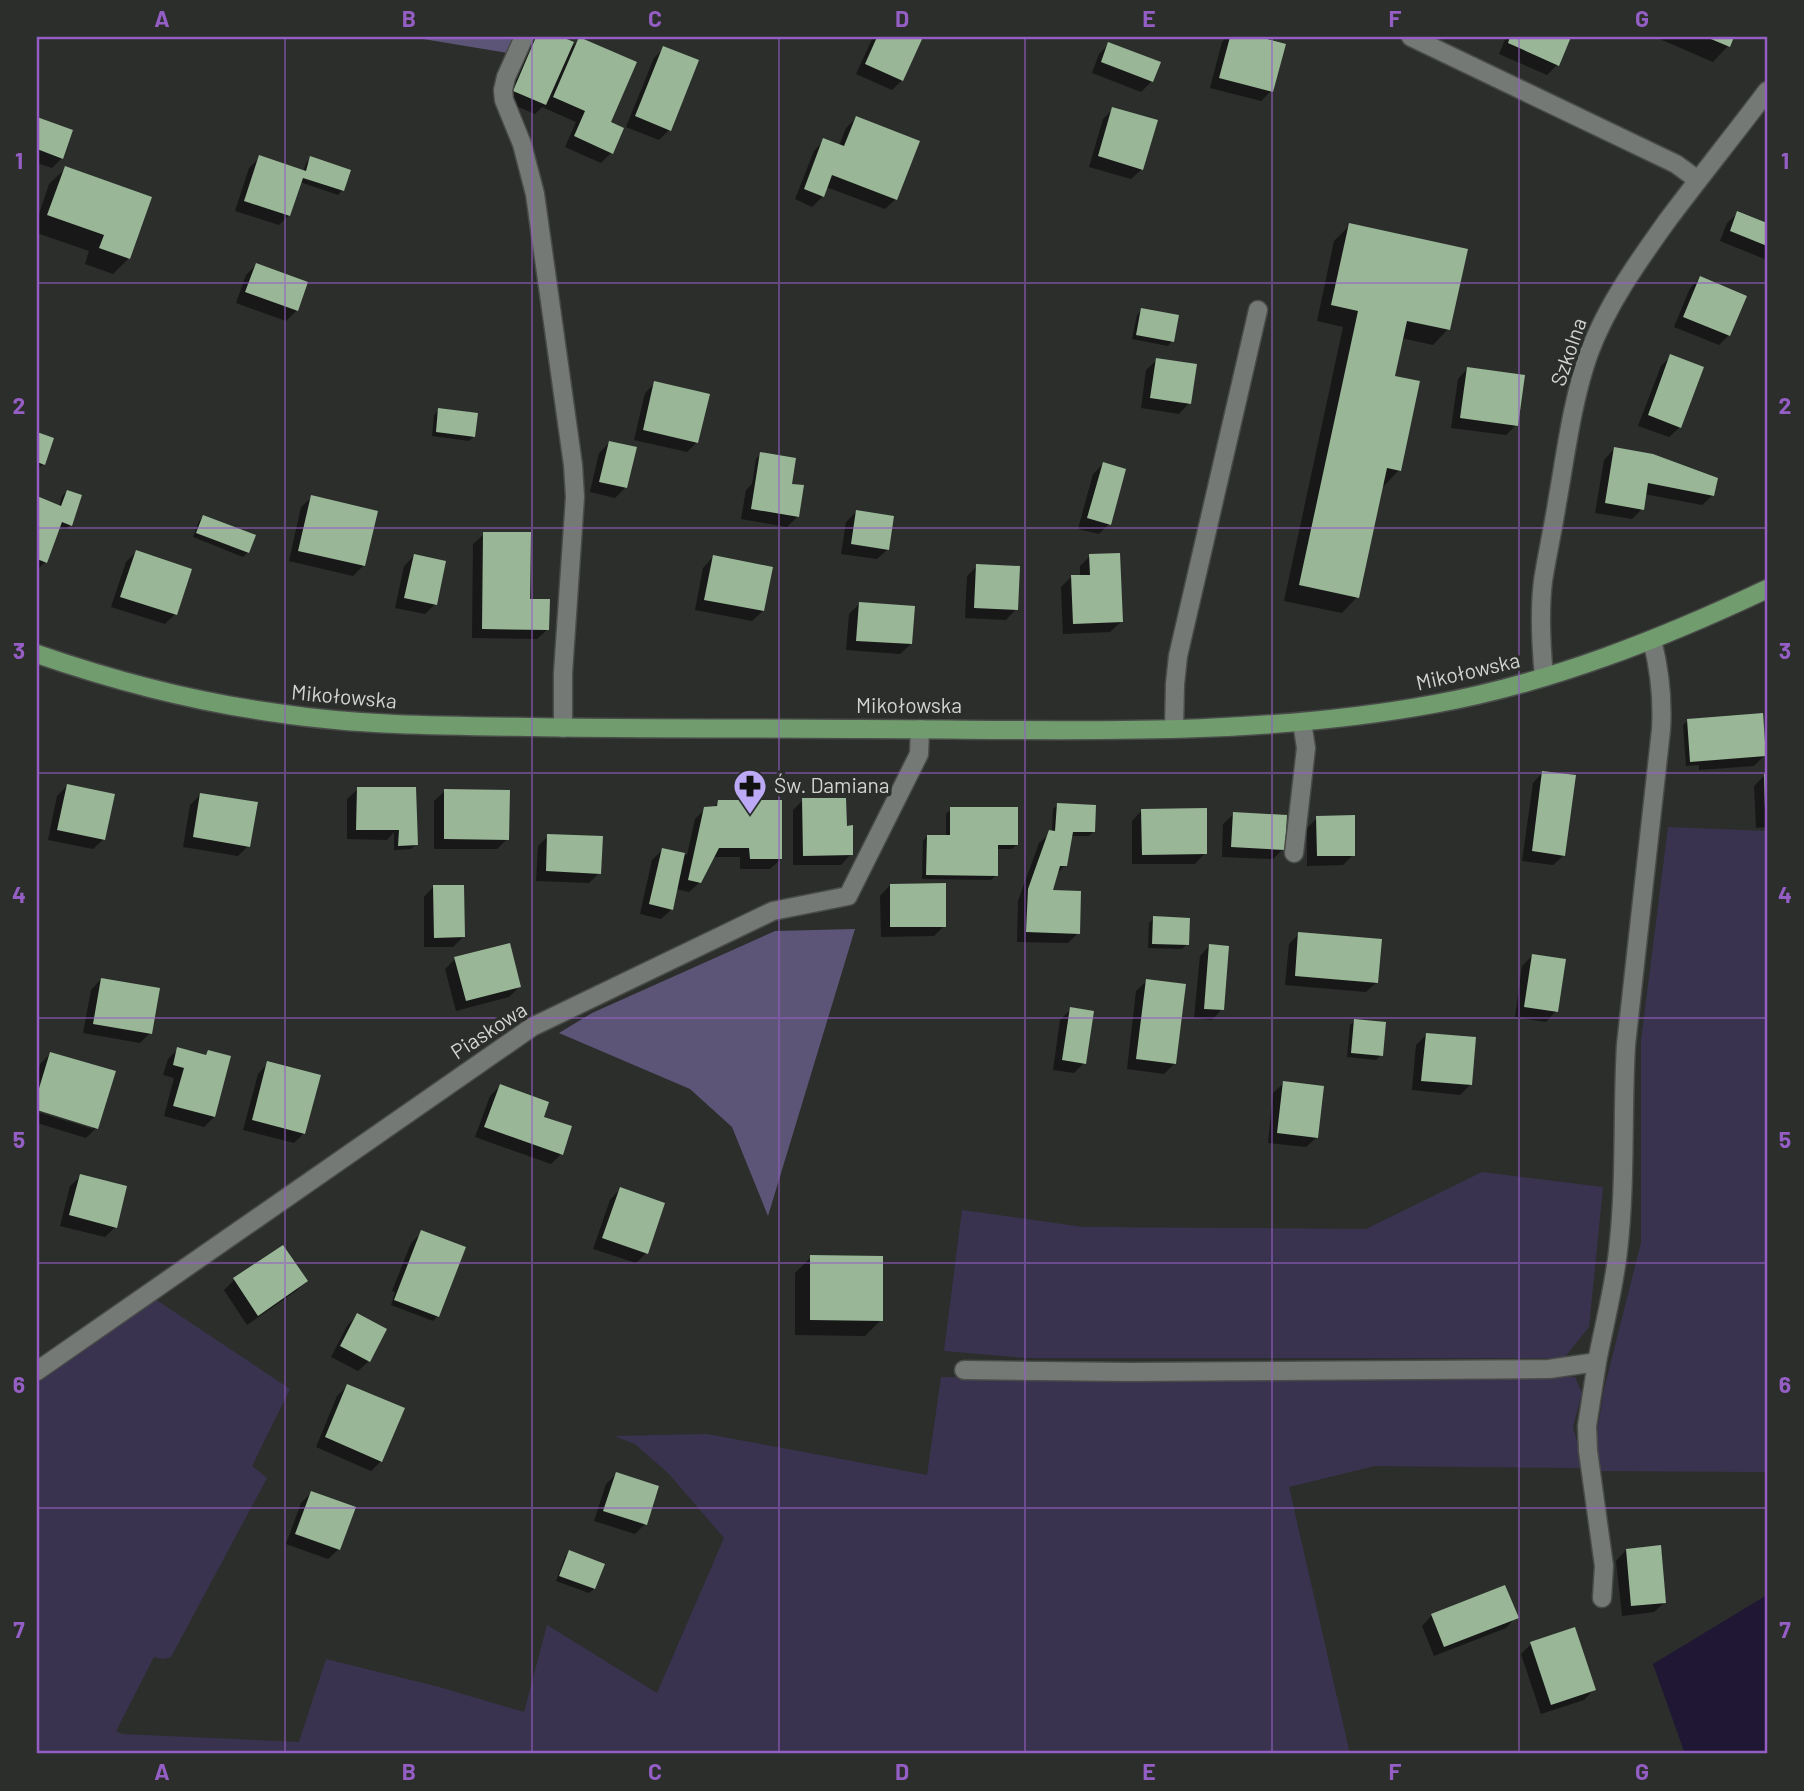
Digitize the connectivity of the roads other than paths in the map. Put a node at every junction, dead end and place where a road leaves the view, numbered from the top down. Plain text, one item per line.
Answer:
1 (524, 37) edge
2 (1411, 37) edge
3 (1767, 91) edge
4 (1698, 180) junction
5 (1258, 310) dead end
6 (1767, 589) edge
7 (1652, 640) junction
8 (37, 654) edge
9 (1544, 677) junction
10 (1302, 722) junction
11 (563, 728) junction
12 (1174, 728) junction
13 (920, 729) junction
14 (1294, 853) dead end
15 (1597, 1362) junction
16 (964, 1370) dead end
17 (37, 1371) edge
18 (1602, 1598) dead end

1 - 11 street
2 - 4 street
3 - 4 street, Szkolna
4 - 9 street, Szkolna
5 - 12 street
6 - 7 main road, Mikołowska
7 - 9 main road, Mikołowska
7 - 15 street
8 - 11 main road, Mikołowska
9 - 10 main road, Mikołowska
10 - 12 main road, Mikołowska
10 - 14 street
11 - 13 main road, Mikołowska
12 - 13 main road, Mikołowska
13 - 17 street, Piaskowa
15 - 16 street
15 - 18 street

